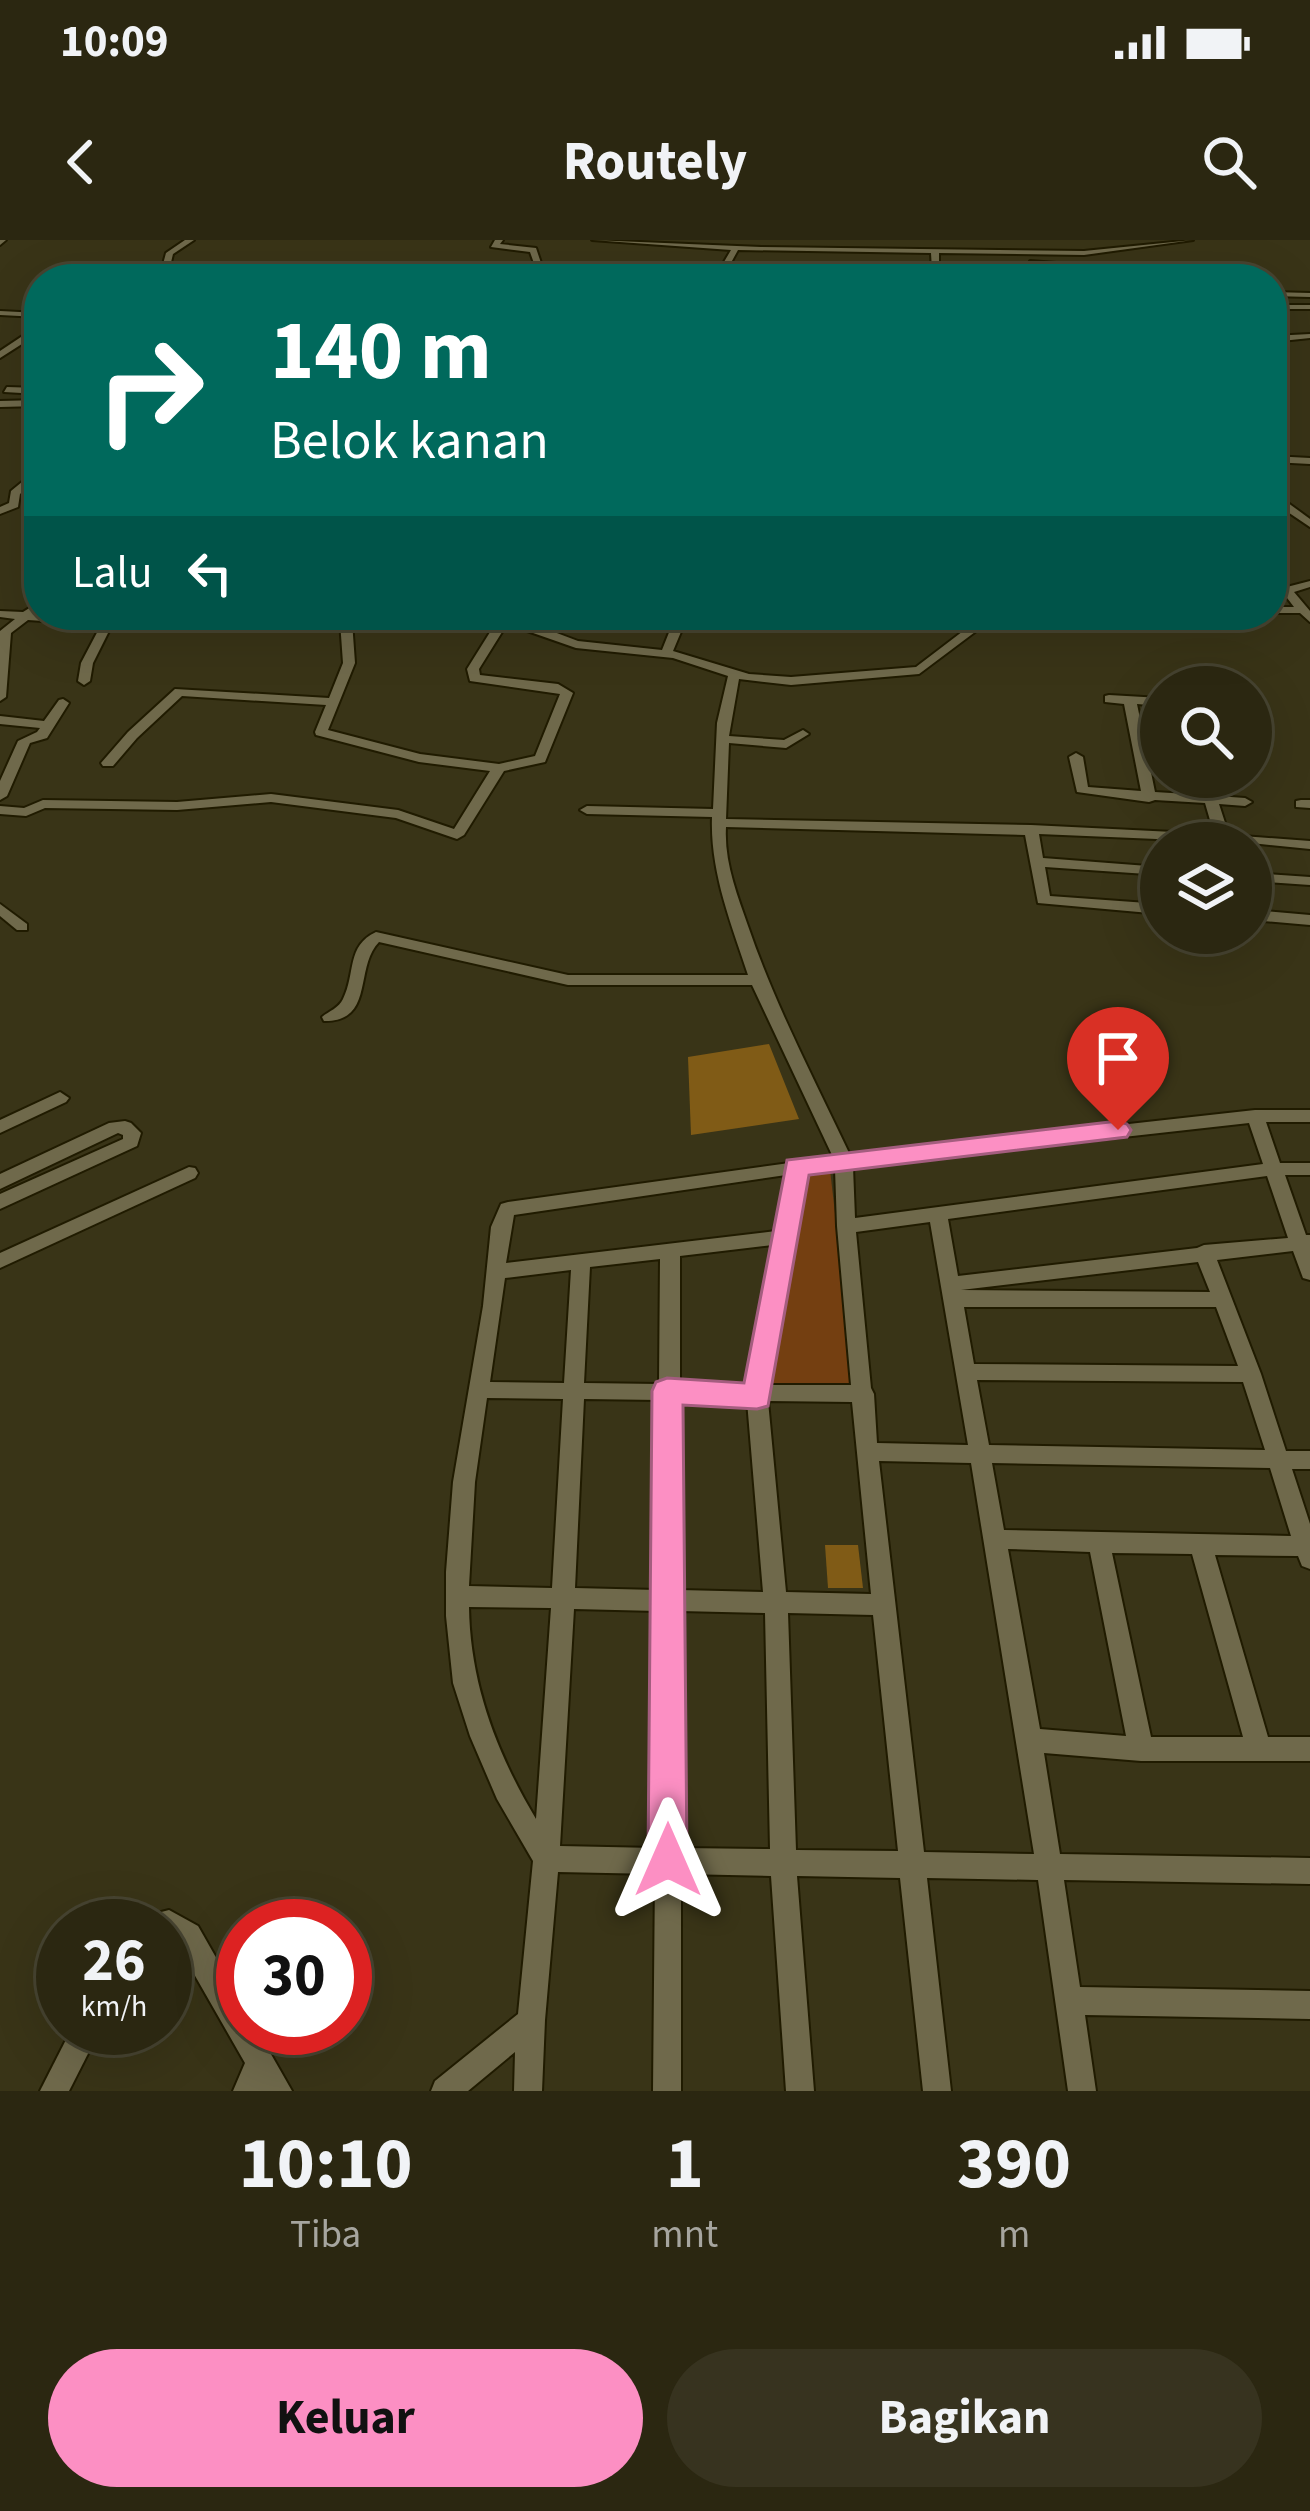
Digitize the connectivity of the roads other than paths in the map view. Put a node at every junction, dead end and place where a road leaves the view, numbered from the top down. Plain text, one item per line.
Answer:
1 (190, 240) edge
2 (499, 240) edge
3 (596, 240) edge
4 (785, 240) edge
5 (1124, 240) edge
6 (1189, 240) edge
7 (734, 244) edge
8 (808, 245) edge
9 (1134, 248) junction
10 (935, 249) junction
11 (949, 250) junction
12 (1091, 253) junction
13 (167, 264) edge
14 (536, 264) edge
15 (933, 264) edge
16 (945, 264) edge
17 (1034, 264) edge
18 (1306, 307) edge
19 (1310, 317) edge
20 (7, 390) dead end
21 (24, 391) edge
22 (24, 485) edge
23 (0, 511) edge
24 (1310, 584) edge
25 (1306, 615) edge
26 (24, 618) edge
27 (104, 630) edge
28 (347, 630) edge
29 (499, 630) edge
30 (541, 630) edge
31 (676, 630) edge
32 (971, 630) edge
33 (666, 654) junction
34 (734, 674) junction
35 (84, 681) dead end
36 (0, 697) edge
37 (1109, 699) dead end
38 (1130, 700) junction
39 (1140, 701) edge
40 (334, 702) junction
41 (63, 704) dead end
42 (0, 720) edge
43 (48, 725) junction
44 (803, 734) dead end
45 (722, 740) junction
46 (1140, 752) edge
47 (1076, 758) dead end
48 (108, 763) dead end
49 (499, 768) junction
50 (0, 796) edge
51 (1140, 797) edge
52 (1149, 798) edge
53 (1210, 798) edge
54 (1211, 801) junction
55 (1245, 802) dead end
56 (0, 810) edge
57 (586, 810) dead end
58 (719, 818) junction
59 (1218, 822) edge
60 (1032, 831) junction
61 (1140, 834) edge
62 (1272, 843) edge
63 (1310, 845) edge
64 (1037, 862) junction
65 (1140, 869) edge
66 (1272, 878) edge
67 (1310, 881) edge
68 (1140, 907) edge
69 (0, 908) edge
70 (1272, 917) edge
71 (1310, 920) edge
72 (22, 927) dead end
73 (758, 980) junction
74 (330, 1017) dead end
75 (60, 1098) dead end
76 (1255, 1115) junction
77 (1310, 1116) edge
78 (0, 1126) edge
79 (844, 1160) junction
80 (796, 1167) junction
81 (1274, 1169) junction
82 (1310, 1169) edge
83 (189, 1173) dead end
84 (0, 1182) edge
85 (0, 1202) edge
86 (938, 1214) junction
87 (846, 1226) junction
88 (782, 1237) junction
89 (1304, 1242) edge
90 (670, 1249) junction
91 (1204, 1252) junction
92 (581, 1259) junction
93 (0, 1261) edge
94 (500, 1271) junction
95 (1310, 1273) edge
96 (952, 1291) junction
97 (1222, 1300) junction
98 (968, 1372) junction
99 (1250, 1374) junction
100 (478, 1390) junction
101 (573, 1391) junction
102 (667, 1391) junction
103 (864, 1394) junction
104 (757, 1396) junction
105 (867, 1452) junction
106 (983, 1458) junction
107 (1279, 1460) junction
108 (1310, 1460) edge
109 (996, 1539) junction
110 (1099, 1543) junction
111 (1201, 1543) junction
112 (1308, 1552) edge
113 (460, 1596) junction
114 (564, 1600) junction
115 (667, 1604) junction
116 (776, 1605) junction
117 (884, 1605) junction
118 (1030, 1740) junction
119 (1259, 1748) junction
120 (1141, 1749) junction
121 (1310, 1749) edge
122 (547, 1859) junction
123 (783, 1859) junction
124 (668, 1860) junction
125 (910, 1864) junction
126 (1046, 1865) junction
127 (1310, 1870) edge
128 (192, 1943) edge
129 (1070, 2001) junction
130 (1310, 2005) edge
131 (528, 2023) junction
132 (73, 2055) edge
133 (260, 2062) junction
134 (456, 2088) edge
135 (54, 2091) edge
136 (247, 2091) edge
137 (278, 2091) edge
138 (528, 2091) edge
139 (667, 2091) edge
140 (800, 2091) edge
141 (937, 2091) edge
142 (1082, 2091) edge

1 - 13 street
2 - 14 street
3 - 7 street
4 - 7 street
5 - 9 street
6 - 9 street
7 - 8 street
8 - 10 street
9 - 12 street
10 - 11 street
10 - 15 street
11 - 12 street
11 - 16 street
12 - 17 street
18 - 19 street
20 - 21 street
22 - 23 street
24 - 25 street
26 - 36 street
27 - 35 street
28 - 40 street
29 - 49 street
30 - 33 street
31 - 33 street
32 - 34 street
33 - 34 street
34 - 45 street
37 - 38 street
38 - 39 street
38 - 46 street
40 - 48 street
40 - 49 street
41 - 43 street
42 - 43 street
43 - 50 street
44 - 45 street
45 - 58 street
47 - 51 street
49 - 56 street
52 - 54 street
53 - 54 street
54 - 55 street
54 - 59 street
57 - 58 street
58 - 60 street
58 - 73 street
60 - 61 street
60 - 64 street
62 - 63 street
64 - 65 street
64 - 68 street
66 - 67 street
69 - 72 street
70 - 71 street
73 - 74 street
73 - 79 street
75 - 78 street
76 - 77 street
76 - 79 street
76 - 81 street
79 - 80 street
79 - 87 street
80 - 88 street
80 - 94 street
81 - 82 street
81 - 86 street
81 - 89 street
83 - 93 street
84 - 85 street
86 - 87 street
86 - 96 street
87 - 103 street
88 - 90 street
88 - 104 street
89 - 91 street
89 - 95 street
90 - 92 street
90 - 102 street
91 - 96 street
91 - 97 street
92 - 94 street
92 - 101 street
94 - 100 street
96 - 97 street
96 - 98 street
97 - 99 street
98 - 99 street
98 - 106 street
99 - 107 street
100 - 101 street
100 - 113 street
101 - 102 street
101 - 114 street
102 - 104 street
102 - 115 street
103 - 104 street
103 - 105 street
104 - 116 street
105 - 106 street
105 - 117 street
106 - 107 street
106 - 109 street
107 - 108 street
107 - 112 street
109 - 110 street
109 - 118 street
110 - 111 street
110 - 120 street
111 - 112 street
111 - 119 street
113 - 114 street
113 - 122 street
114 - 115 street
114 - 122 street
115 - 116 street
115 - 124 street
116 - 117 street
116 - 123 street
117 - 125 street
118 - 120 street
118 - 126 street
119 - 120 street
119 - 121 street
122 - 124 street
122 - 131 street
123 - 124 street
123 - 125 street
123 - 140 street
124 - 139 street
125 - 126 street
125 - 141 street
126 - 127 street
126 - 129 street
128 - 133 street
129 - 130 street
129 - 142 street
131 - 134 street
131 - 138 street
132 - 135 street
133 - 136 street
133 - 137 street

